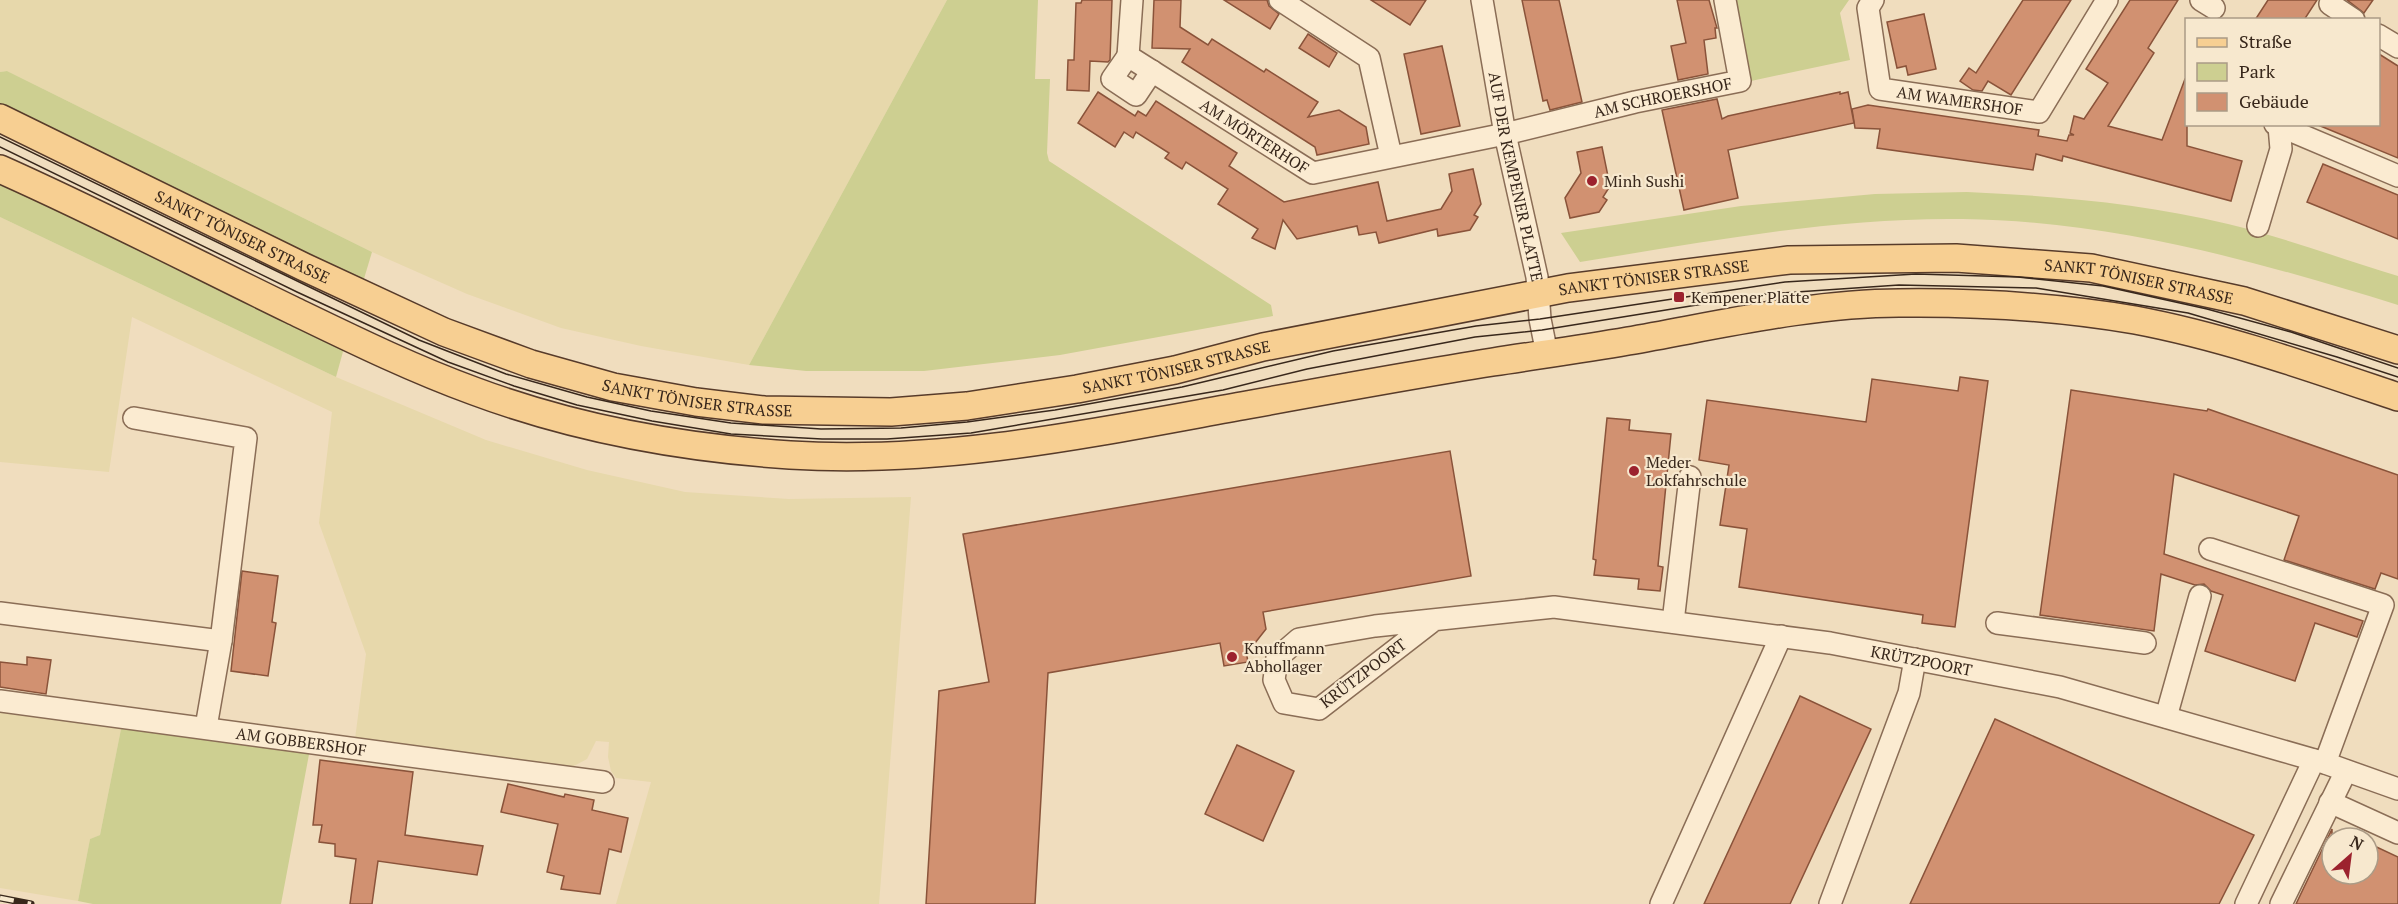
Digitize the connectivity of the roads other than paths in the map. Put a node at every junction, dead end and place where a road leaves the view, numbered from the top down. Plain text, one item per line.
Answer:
1 (1132, 0) edge
2 (1280, 0) edge
3 (1482, 0) edge
4 (1725, 0) edge
5 (1873, 0) edge
6 (2107, 0) edge
7 (2327, 8) edge
8 (2350, 18) edge
9 (2380, 36) edge
10 (2398, 47) edge
11 (1128, 56) junction
12 (1152, 71) junction
13 (0, 118) edge
14 (2277, 126) edge
15 (2279, 126) edge
16 (1505, 134) junction
17 (1391, 156) junction
18 (0, 169) edge
19 (2398, 176) edge
20 (2258, 226) dead end
21 (1538, 295) junction
22 (2398, 350) edge
23 (1546, 354) junction
24 (2398, 397) edge
25 (134, 418) dead end
26 (1690, 477) dead end
27 (2210, 549) dead end
28 (2200, 596) dead end
29 (0, 613) edge
30 (1434, 620) junction
31 (1673, 622) junction
32 (1996, 623) dead end
33 (1780, 636) junction
34 (221, 641) junction
35 (2145, 643) dead end
36 (1915, 659) junction
37 (0, 701) edge
38 (2166, 717) junction
39 (206, 727) junction
40 (2320, 762) junction
41 (2346, 771) junction
42 (603, 782) dead end
43 (2398, 789) edge
44 (2330, 802) junction
45 (2398, 833) edge
46 (1661, 904) edge
47 (1830, 904) edge
48 (2246, 904) edge
49 (2281, 904) edge

1 - 11 street
2 - 17 street
3 - 16 street, AUF DER KEMPENER PLATTE
4 - 16 street, AM SCHROERSHOF
5 - 6 street, AM WAMERSHOF
7 - 8 street
9 - 10 street
11 - 12 street, AM MÖRTERHOF
11 - 12 street
12 - 17 street, AM MÖRTERHOF
13 - 21 main road, SANKT TÖNISER STRASSE
14 - 20 street
15 - 19 street
16 - 17 street, AM MÖRTERHOF
16 - 21 street, AUF DER KEMPENER PLATTE
18 - 23 main road
21 - 22 main road, SANKT TÖNISER STRASSE
21 - 23 street, AUF DER KEMPENER PLATTE
23 - 24 main road
25 - 34 street
26 - 31 street
27 - 40 street
28 - 38 street
29 - 34 street
30 - 30 street, KRÜTZPOORT
30 - 31 street, KRÜTZPOORT
31 - 33 street, KRÜTZPOORT
32 - 35 street
33 - 36 street, KRÜTZPOORT
33 - 46 street
34 - 39 street
36 - 38 street, KRÜTZPOORT
36 - 47 street
37 - 39 street, AM GOBBERSHOF
38 - 40 street, KRÜTZPOORT
39 - 42 street, AM GOBBERSHOF
40 - 41 street, KRÜTZPOORT
40 - 48 street
41 - 43 street, KRÜTZPOORT
41 - 44 street
44 - 45 street
44 - 49 street

